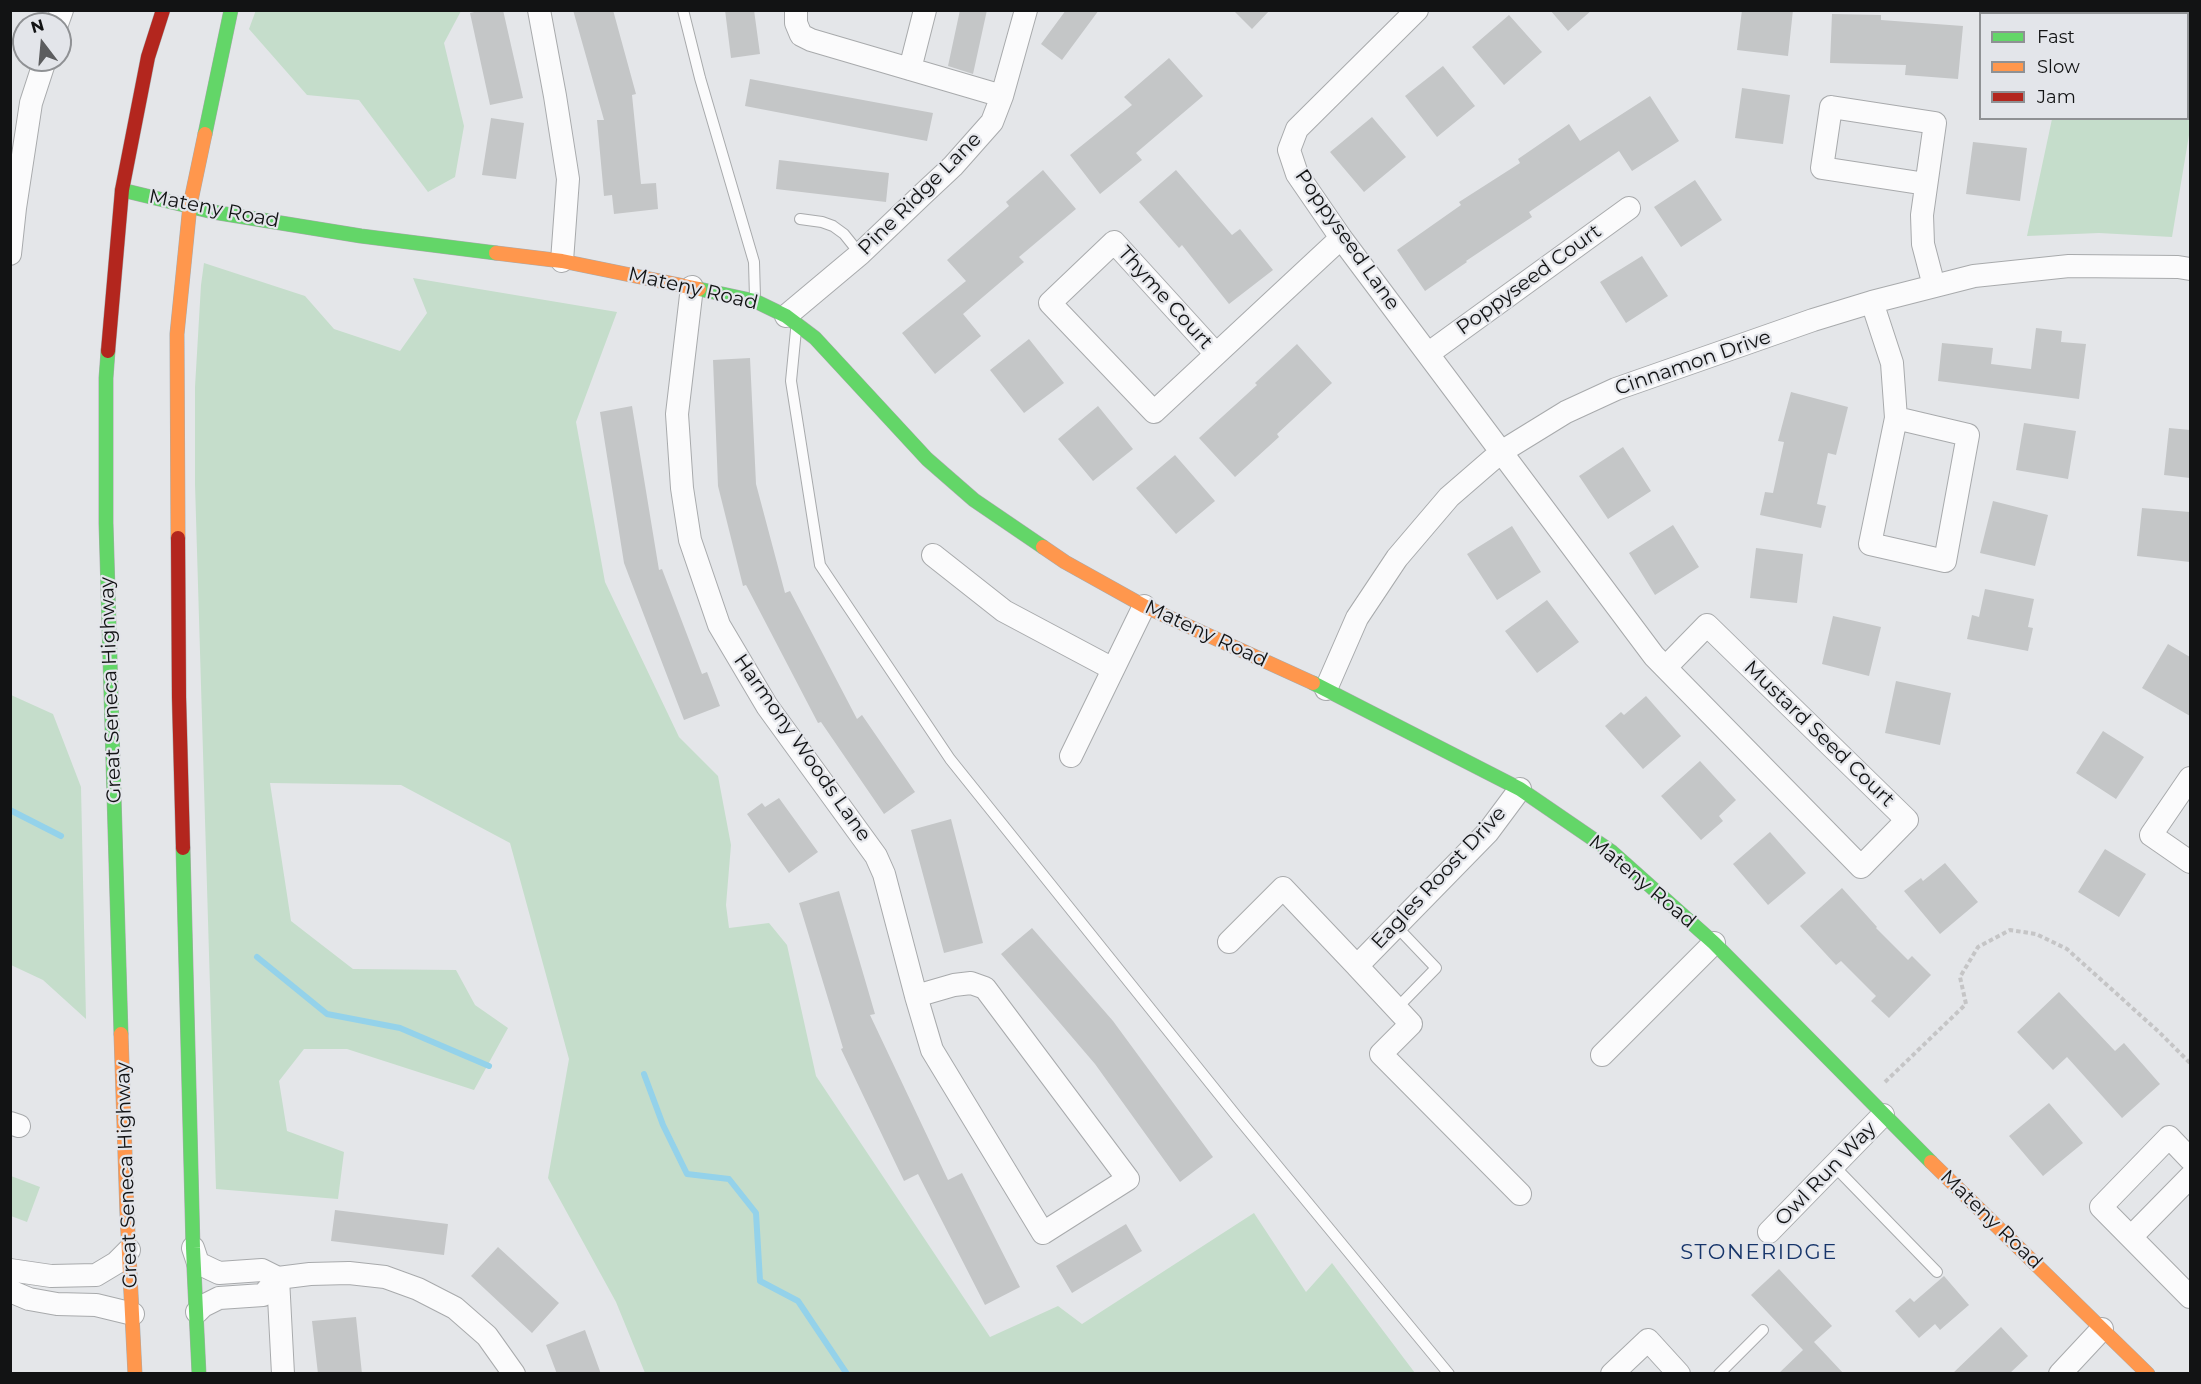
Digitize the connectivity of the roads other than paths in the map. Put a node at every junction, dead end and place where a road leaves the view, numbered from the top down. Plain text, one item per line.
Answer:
1 (163, 10) edge
2 (231, 10) edge
3 (539, 10) edge
4 (683, 10) edge
5 (796, 10) edge
6 (925, 10) edge
7 (1026, 10) edge
8 (1417, 10) edge
9 (910, 69) junction
10 (38, 72) edge
11 (1002, 96) junction
12 (21, 100) edge
13 (1926, 184) junction
14 (122, 190) junction
15 (190, 205) junction
16 (1629, 208) dead end
17 (800, 219) dead end
18 (1341, 238) junction
19 (10, 254) edge
20 (860, 254) junction
21 (562, 261) junction
22 (2190, 269) edge
23 (1934, 286) junction
24 (692, 287) junction
25 (755, 301) junction
26 (1872, 302) junction
27 (791, 320) junction
28 (1429, 352) junction
29 (1216, 354) junction
30 (1896, 418) junction
31 (1502, 452) junction
32 (933, 555) dead end
33 (1144, 606) junction
34 (1666, 668) junction
35 (1113, 669) junction
36 (1326, 688) junction
37 (1071, 756) dead end
38 (2190, 778) edge
39 (1520, 789) junction
40 (2190, 862) edge
41 (1396, 926) junction
42 (1229, 942) dead end
43 (1714, 943) junction
44 (1357, 966) junction
45 (916, 996) junction
46 (1396, 1008) junction
47 (1602, 1054) dead end
48 (1883, 1115) junction
49 (2190, 1159) edge
50 (1834, 1166) junction
51 (2190, 1177) edge
52 (1520, 1194) dead end
53 (1769, 1232) dead end
54 (2131, 1237) junction
55 (193, 1248) junction
56 (129, 1250) junction
57 (10, 1270) edge
58 (1937, 1272) dead end
59 (278, 1278) junction
60 (10, 1291) edge
61 (2190, 1297) edge
62 (197, 1312) junction
63 (133, 1314) junction
64 (2102, 1329) junction
65 (1763, 1330) dead end
66 (135, 1374) edge
67 (199, 1374) edge
68 (283, 1374) edge
69 (514, 1374) edge
70 (1449, 1374) edge
71 (1612, 1374) edge
72 (1679, 1374) edge
73 (1719, 1374) edge
74 (2060, 1374) edge
75 (2148, 1374) edge

1 - 14 main road, Great Seneca Highway
2 - 15 main road
3 - 21 street
4 - 25 lane
5 - 9 street
6 - 9 street
7 - 11 street, Pine Ridge Lane
8 - 18 street, Poppyseed Lane
9 - 11 street
10 - 12 street
11 - 20 street, Pine Ridge Lane
12 - 19 street
13 - 13 street
13 - 23 street
14 - 15 main road, Mateny Road
14 - 56 main road, Great Seneca Highway
15 - 21 main road, Mateny Road
15 - 55 main road
16 - 28 street, Poppyseed Court
17 - 20 lane
18 - 28 street, Poppyseed Lane
18 - 29 street, Thyme Court
20 - 27 street, Pine Ridge Lane
21 - 24 main road, Mateny Road
22 - 23 street, Cinnamon Drive
23 - 26 street, Cinnamon Drive
24 - 25 main road, Mateny Road
24 - 45 street, Harmony Woods Lane
25 - 27 main road, Mateny Road
26 - 30 street
26 - 31 street, Cinnamon Drive
27 - 33 main road, Mateny Road
27 - 70 lane
28 - 31 street, Poppyseed Lane
29 - 29 street, Thyme Court
30 - 30 street
31 - 34 street, Mustard Seed Court
31 - 36 street, Cinnamon Drive
32 - 35 street
33 - 35 street
33 - 36 main road, Mateny Road
34 - 34 street, Mustard Seed Court
35 - 37 street
36 - 39 main road, Mateny Road
38 - 40 street
39 - 41 street, Eagles Roost Drive
39 - 43 main road, Mateny Road
41 - 44 street, Eagles Roost Drive
41 - 46 lane
42 - 44 street, Eagles Roost Drive
43 - 47 street
43 - 48 main road, Mateny Road
44 - 46 street, Eagles Roost Drive
45 - 45 street, Harmony Woods Lane
46 - 52 street, Eagles Roost Drive
48 - 50 street, Owl Run Way
48 - 64 main road, Mateny Road
49 - 54 street
50 - 53 street, Owl Run Way
50 - 58 lane
51 - 54 street
54 - 61 street
55 - 59 street
55 - 62 main road
56 - 57 street
56 - 63 main road, Great Seneca Highway
59 - 62 street
59 - 68 street
59 - 69 street
60 - 63 street
62 - 67 main road
63 - 66 main road, Great Seneca Highway
64 - 74 street
64 - 75 main road, Mateny Road
65 - 73 lane
71 - 72 street

